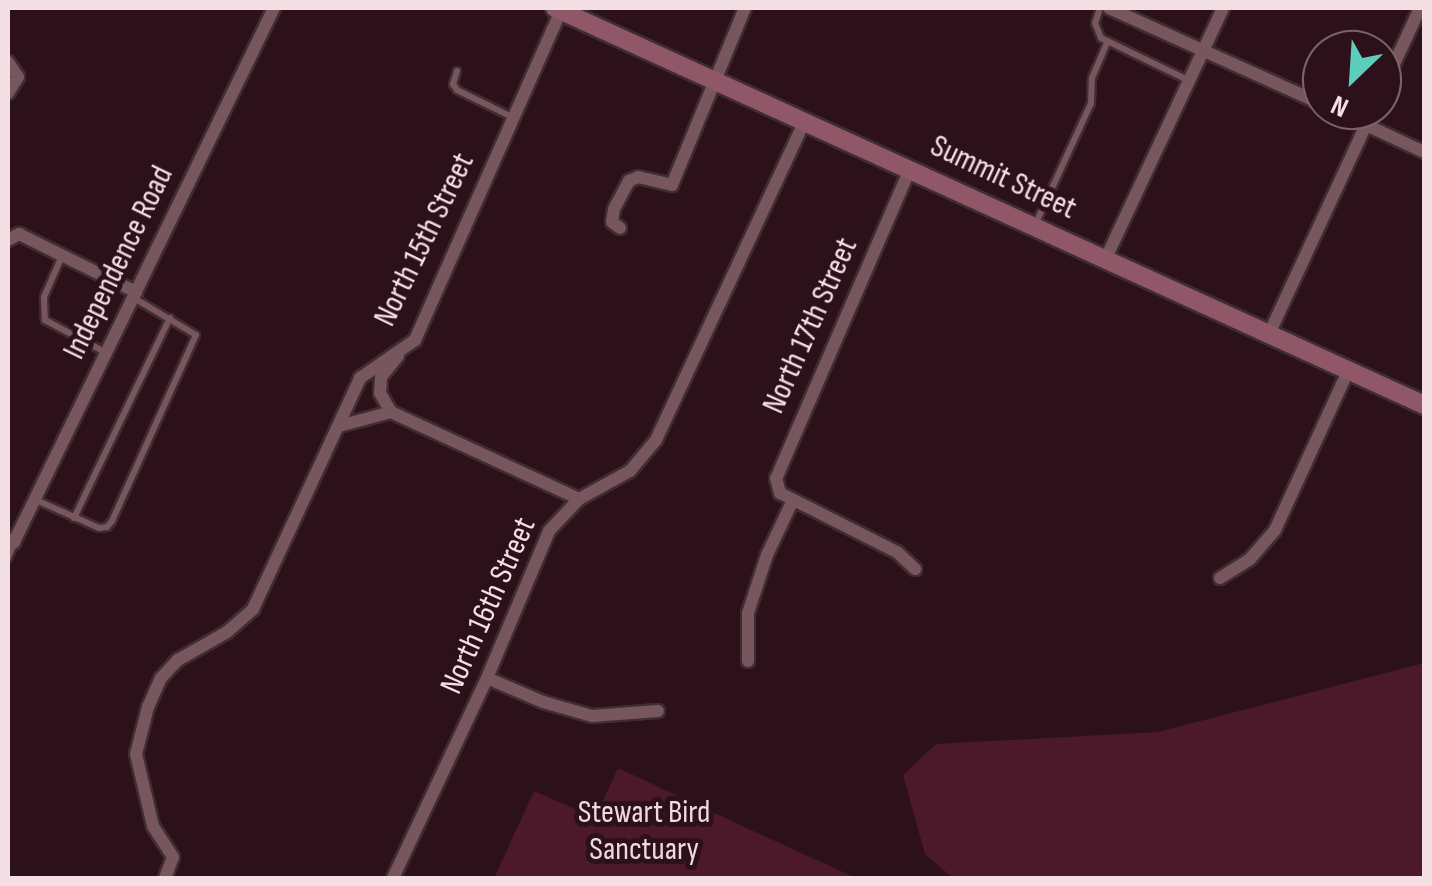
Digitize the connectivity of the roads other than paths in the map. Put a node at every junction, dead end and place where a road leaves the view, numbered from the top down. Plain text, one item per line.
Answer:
1 (274, 8) edge
2 (560, 8) edge
3 (745, 8) edge
4 (1100, 8) edge
5 (1109, 8) edge
6 (1223, 8) edge
7 (1420, 8) edge
8 (1108, 42) junction
9 (1402, 47) edge
10 (1202, 50) junction
11 (8, 62) edge
12 (458, 70) dead end
13 (713, 78) junction
14 (1189, 80) junction
15 (8, 93) edge
16 (1302, 95) edge
17 (514, 117) junction
18 (806, 121) junction
19 (1363, 130) edge
20 (1378, 130) edge
21 (1424, 152) edge
22 (910, 169) junction
23 (1035, 226) junction
24 (620, 228) dead end
25 (8, 240) edge
26 (62, 256) junction
27 (1106, 258) junction
28 (134, 295) junction
29 (170, 318) junction
30 (1269, 334) junction
31 (106, 353) junction
32 (399, 354) junction
33 (1348, 370) junction
34 (1424, 405) edge
35 (391, 412) junction
36 (339, 426) junction
37 (578, 499) junction
38 (35, 500) junction
39 (794, 500) junction
40 (74, 518) junction
41 (11, 541) edge
42 (8, 558) edge
43 (915, 569) dead end
44 (1220, 578) dead end
45 (748, 661) dead end
46 (488, 678) junction
47 (658, 711) dead end
48 (165, 878) edge
49 (392, 878) edge

1 - 28 street, Independence Road
2 - 13 main road, Summit Street
2 - 17 street, North 15th Street
3 - 13 street
4 - 8 lane
5 - 10 street
6 - 10 street
7 - 9 street
8 - 14 lane
8 - 23 lane
10 - 14 street
10 - 16 street
11 - 15 street
12 - 17 lane
13 - 18 main road, Summit Street
13 - 24 street
14 - 27 street
17 - 32 street, North 15th Street
18 - 22 main road, Summit Street
18 - 37 street, North 16th Street
19 - 30 street
20 - 21 street
22 - 23 main road, Summit Street
22 - 39 street, North 17th Street
23 - 27 main road, Summit Street
25 - 26 street
26 - 28 street
26 - 31 lane
27 - 30 main road, Summit Street
28 - 29 lane
28 - 31 street, Independence Road
29 - 40 lane
29 - 40 lane
30 - 33 main road, Summit Street
31 - 38 street, Independence Road
32 - 35 street
32 - 36 street, North 15th Street
33 - 34 main road, Summit Street
33 - 44 street
35 - 36 street
35 - 37 street
36 - 48 street, North 15th Street
37 - 46 street, North 16th Street
38 - 40 lane
38 - 41 street, Independence Road
39 - 43 street
39 - 45 street
41 - 42 lane
46 - 47 street
46 - 49 street, North 16th Street

